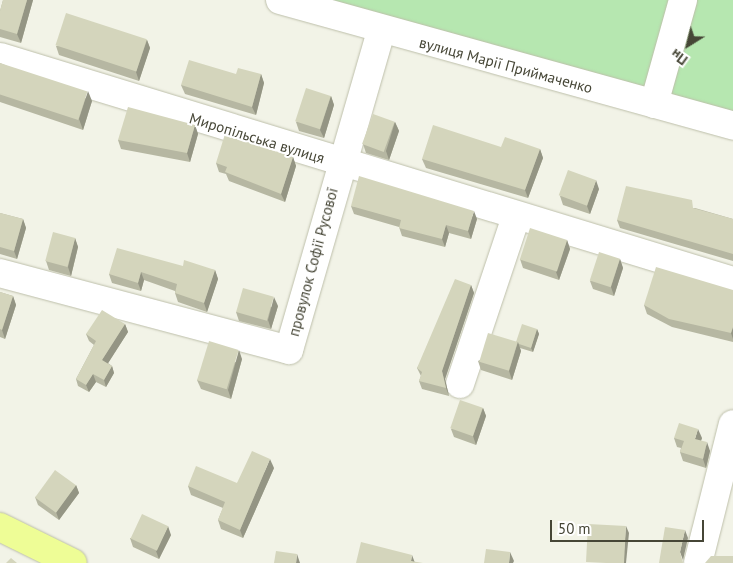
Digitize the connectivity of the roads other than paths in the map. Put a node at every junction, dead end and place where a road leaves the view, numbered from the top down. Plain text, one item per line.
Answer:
1 (280, 0) edge
2 (683, 0) edge
3 (381, 31) junction
4 (0, 57) edge
5 (654, 104) junction
6 (733, 126) edge
7 (340, 164) junction
8 (516, 216) junction
9 (0, 273) edge
10 (733, 281) edge
11 (460, 384) dead end
12 (733, 424) edge
13 (0, 527) edge
14 (73, 563) edge
15 (698, 563) edge

1 - 3 street, вулиця Марії Приймаченко
2 - 5 street
3 - 5 street, вулиця Марії Приймаченко
3 - 7 street, провулок Софії Русової
4 - 7 street, Миропільська вулиця
5 - 6 street, вулиця Марії Приймаченко
7 - 8 street, Миропільська вулиця
7 - 9 street, провулок Софії Русової
8 - 10 street, Миропільська вулиця
8 - 11 street
12 - 15 street
13 - 14 main road

